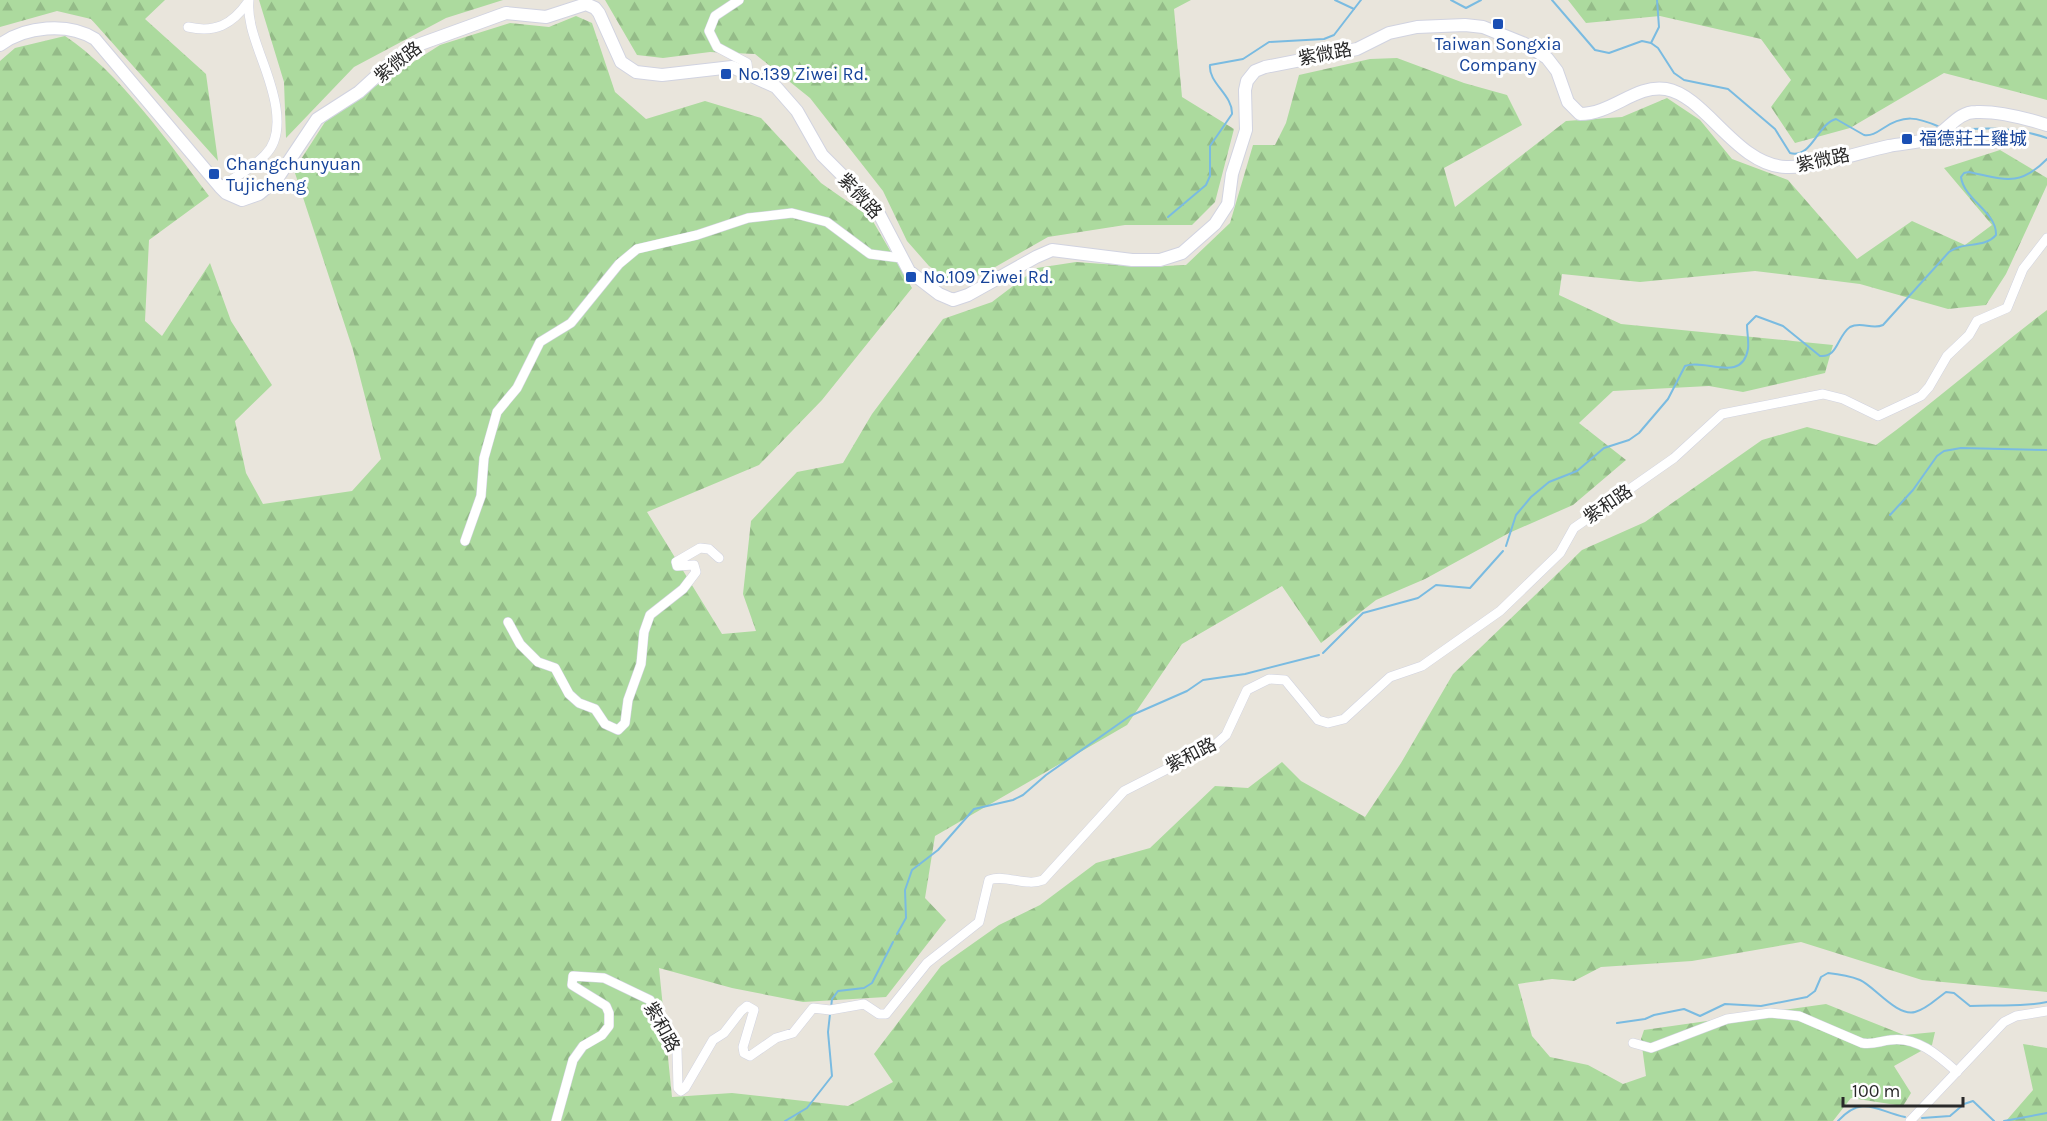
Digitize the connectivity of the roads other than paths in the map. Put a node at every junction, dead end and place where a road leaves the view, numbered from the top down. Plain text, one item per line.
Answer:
1 (249, 0) edge
2 (739, 0) edge
3 (188, 27) dead end
4 (0, 45) edge
5 (748, 72) junction
6 (2047, 125) edge
7 (220, 187) junction
8 (2047, 238) edge
9 (901, 258) junction
10 (465, 540) dead end
11 (719, 558) dead end
12 (508, 622) dead end
13 (2047, 1011) edge
14 (1633, 1043) dead end
15 (1957, 1072) junction
16 (556, 1121) edge
17 (1910, 1121) edge

1 - 3 street
1 - 7 street
2 - 5 street
4 - 7 street, 紫微路
5 - 7 street, 紫微路
5 - 9 street, 紫微路
6 - 9 street, 紫微路
8 - 16 street, 紫和路
9 - 10 street
11 - 12 street
13 - 15 street
14 - 15 street
15 - 17 street

